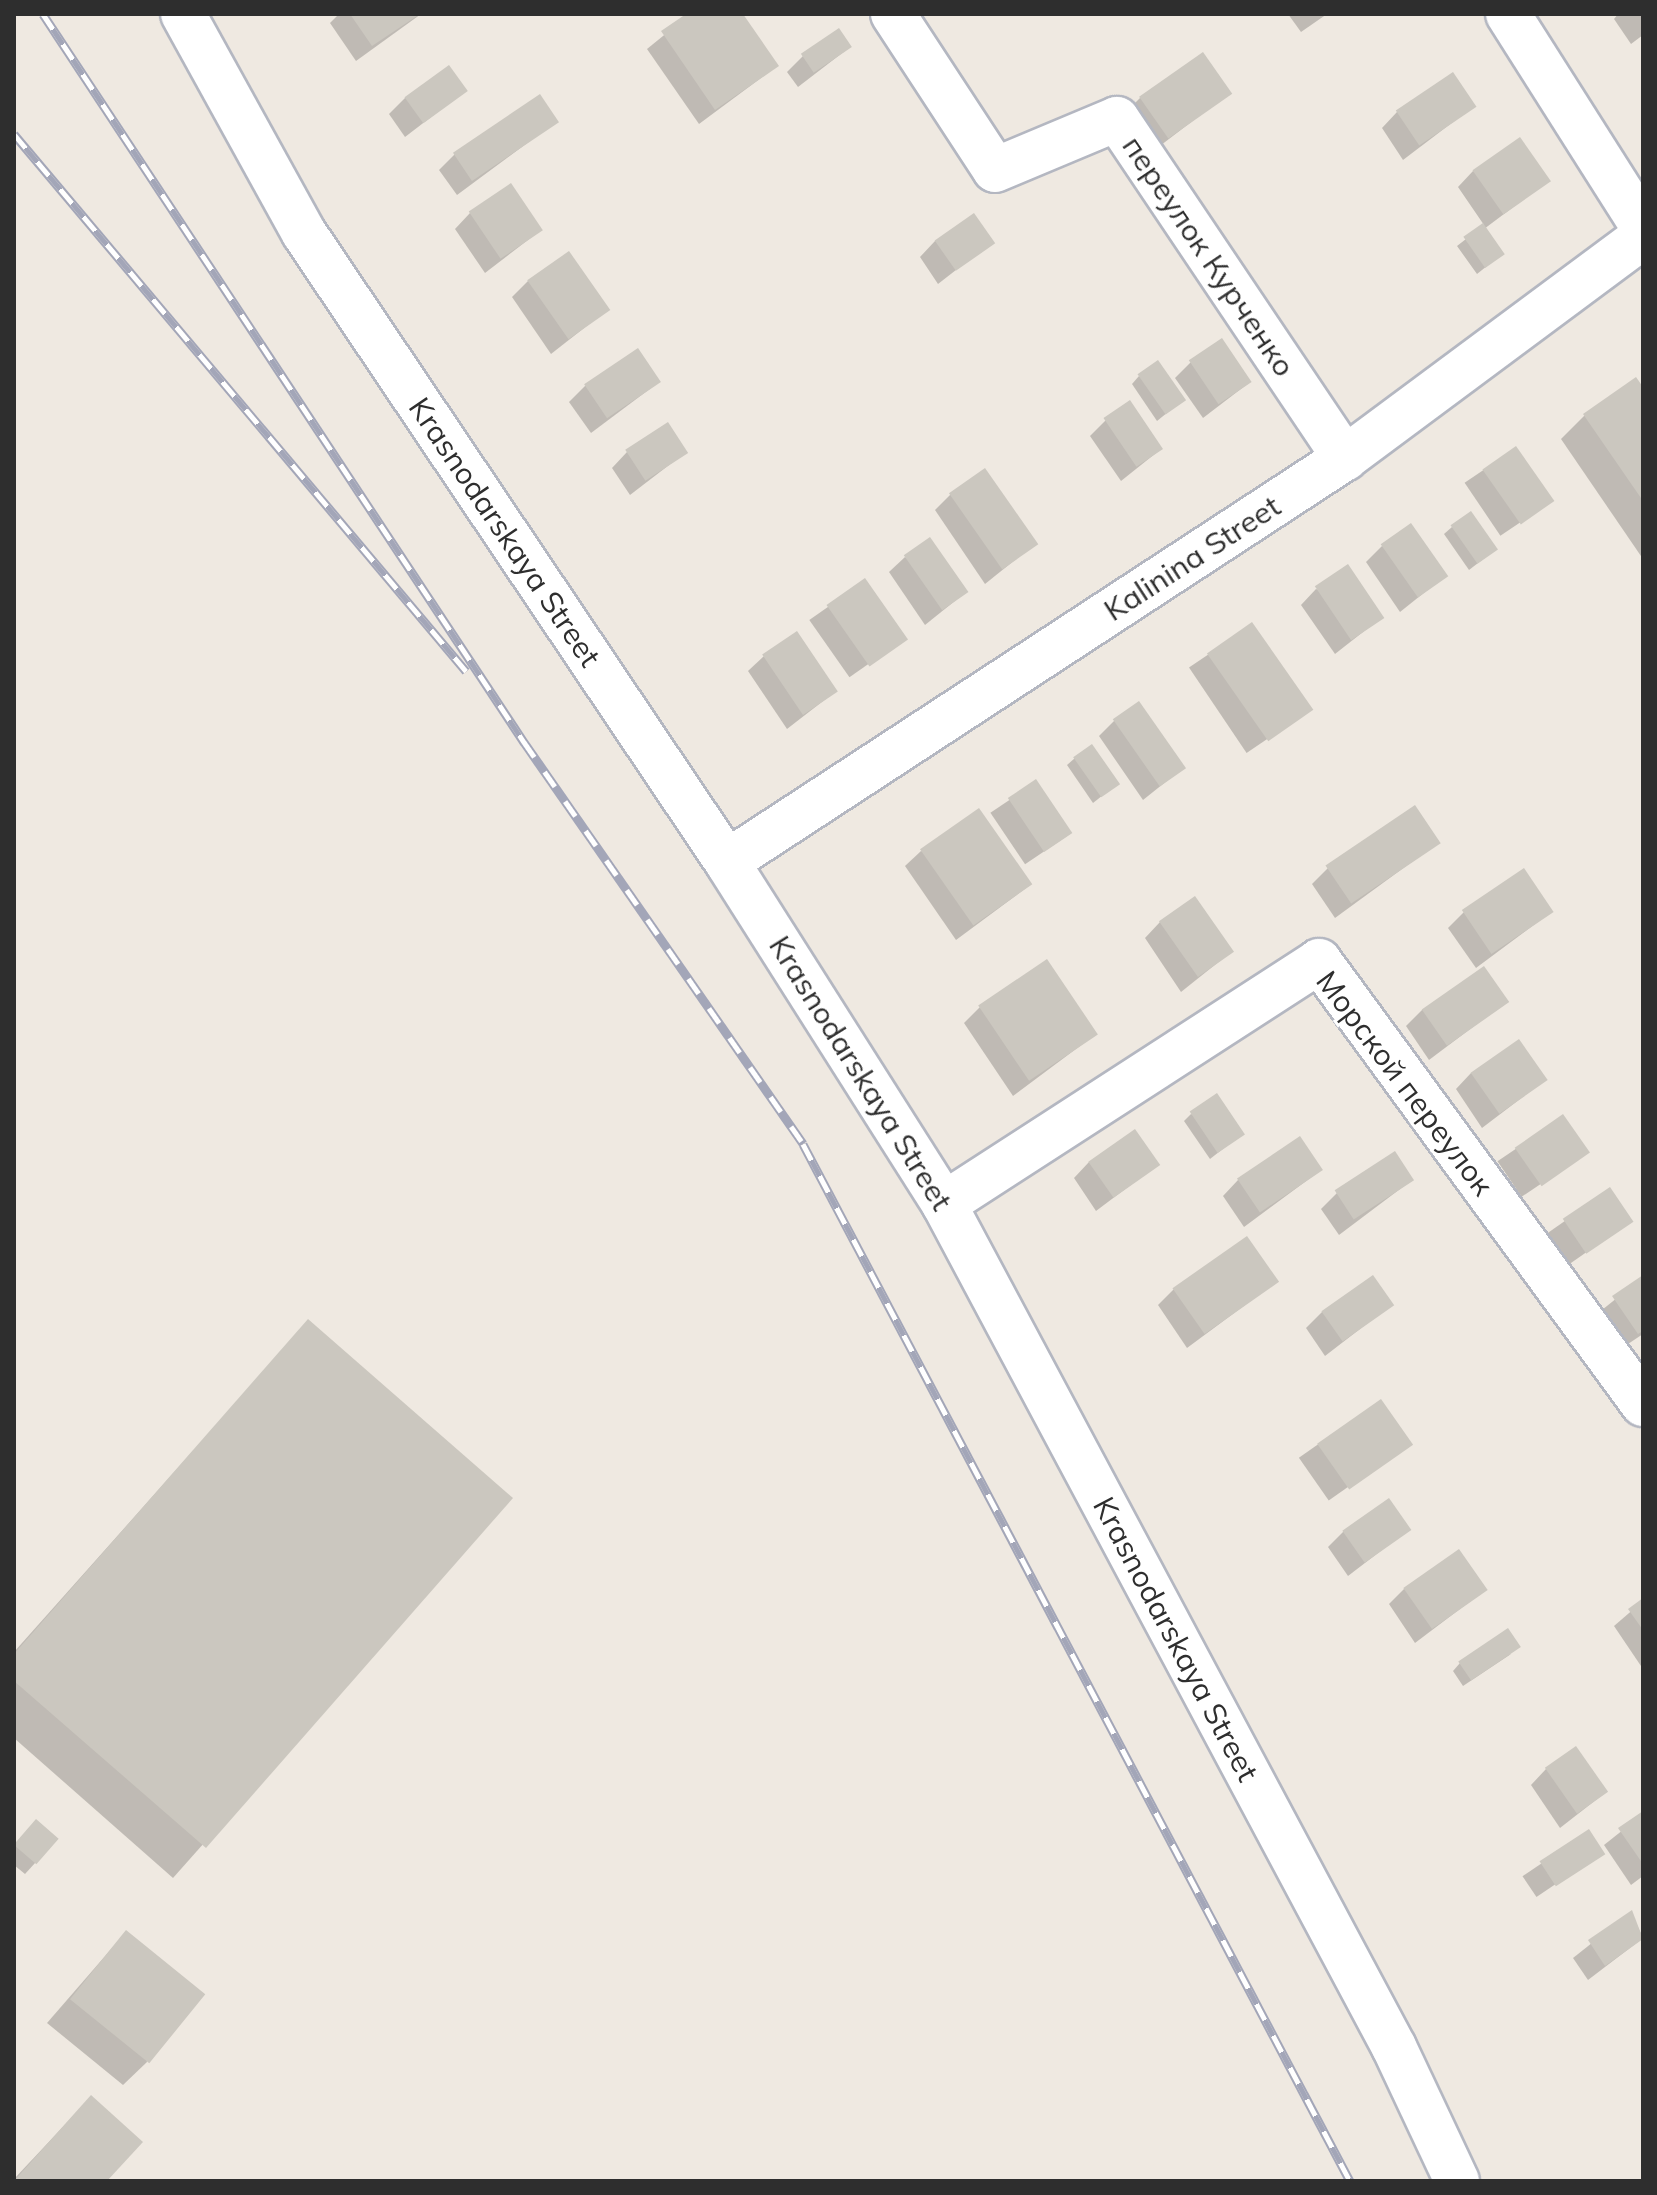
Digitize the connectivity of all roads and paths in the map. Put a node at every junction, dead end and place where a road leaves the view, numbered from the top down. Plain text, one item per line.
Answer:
1 (183, 14) edge
2 (893, 14) edge
3 (1508, 14) edge
4 (1643, 227) edge
5 (1643, 237) edge
6 (1345, 458) junction
7 (727, 862) junction
8 (944, 1204) junction
9 (1643, 1404) edge
10 (1457, 2181) edge

1 - 7 street, Krasnodarskaya Street
2 - 6 street, переулок Курченко
3 - 4 street
5 - 6 street, Kalinina Street
6 - 7 street, Kalinina Street
7 - 8 street, Krasnodarskaya Street
8 - 9 street, Морской переулок
8 - 10 street, Krasnodarskaya Street

